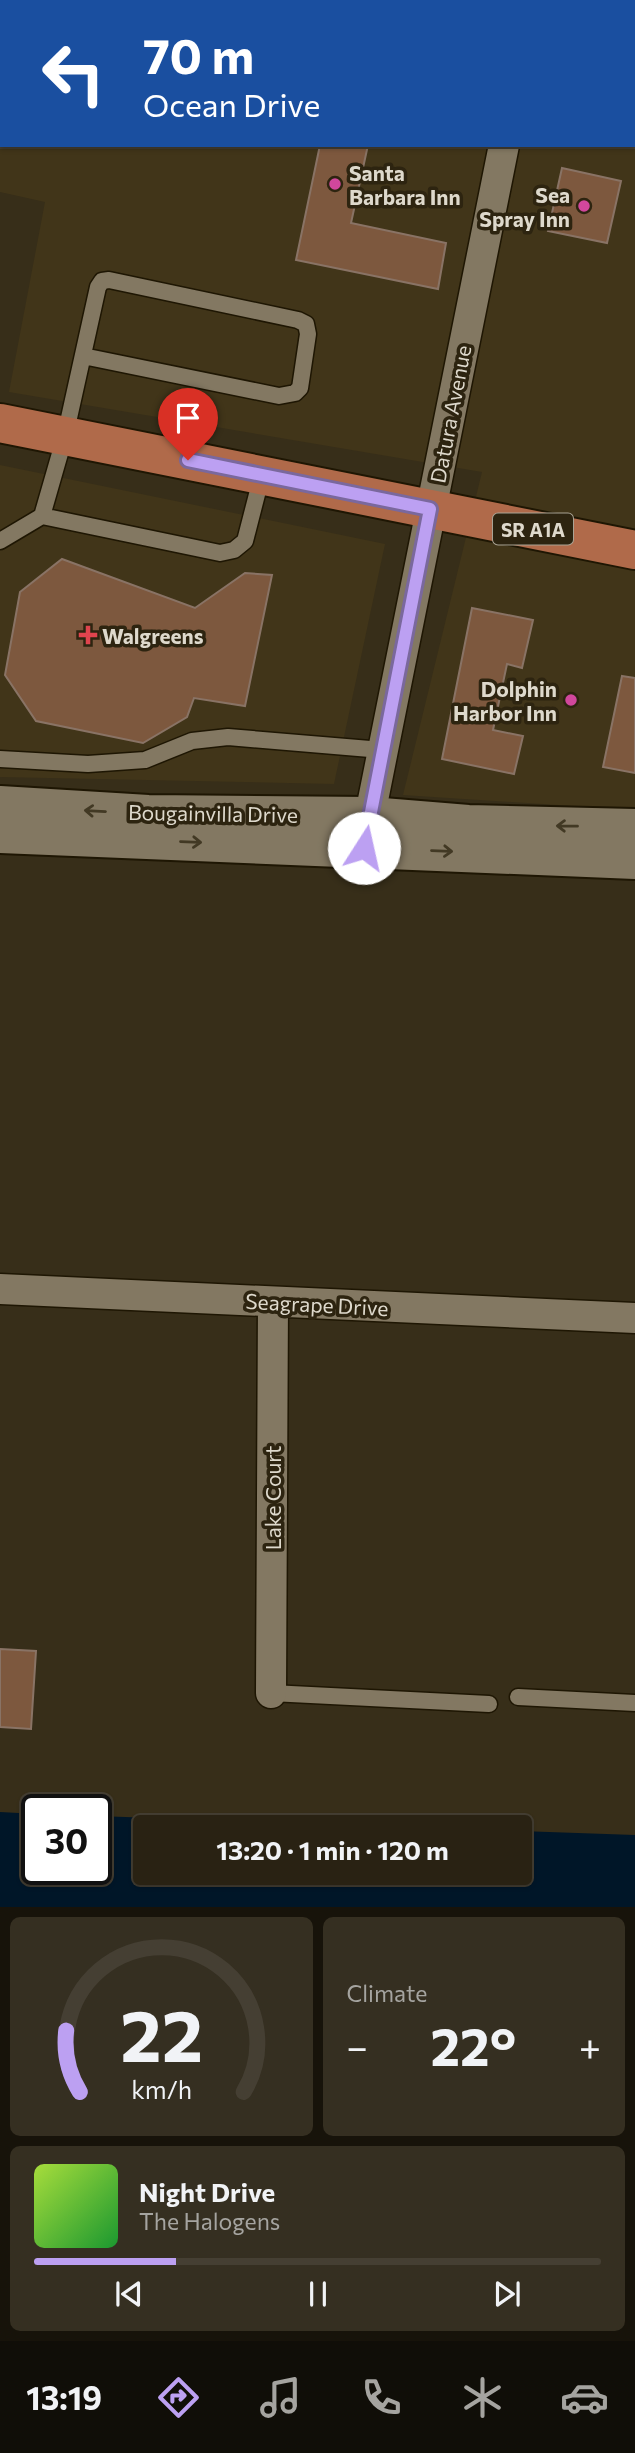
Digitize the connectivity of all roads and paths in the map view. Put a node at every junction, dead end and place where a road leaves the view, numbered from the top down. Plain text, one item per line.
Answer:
1 (504, 147) edge
2 (83, 356) junction
3 (0, 423) edge
4 (65, 436) junction
5 (262, 475) junction
6 (430, 509) junction
7 (42, 516) junction
8 (0, 541) edge
9 (635, 550) edge
10 (382, 750) junction
11 (0, 759) edge
12 (0, 805) edge
13 (0, 820) edge
14 (635, 828) edge
15 (367, 832) junction
16 (0, 834) edge
17 (635, 860) edge
18 (0, 1289) edge
19 (273, 1302) junction
20 (635, 1318) edge
21 (271, 1693) joint
22 (518, 1697) dead end
23 (635, 1703) edge
24 (489, 1704) dead end

1 - 6 street, Datura Avenue
2 - 2 lane
2 - 4 lane
3 - 4 main road, SR A1A
4 - 5 main road, SR A1A
4 - 7 lane
5 - 6 main road, SR A1A
5 - 7 lane
6 - 9 main road, SR A1A
6 - 10 street, Datura Avenue
7 - 8 lane
10 - 11 lane
10 - 15 street, Datura Avenue
15 -> 12 street, Bougainvilla Drive
13 - 16 lane
14 -> 15 street, Bougainvilla Drive
16 -> 15 street, Bougainvilla Drive
15 -> 17 street, Bougainvilla Drive
18 - 19 street, Seagrape Drive
19 - 20 street, Seagrape Drive
19 - 21 street, Lake Court
21 - 24 lane
22 - 23 lane

